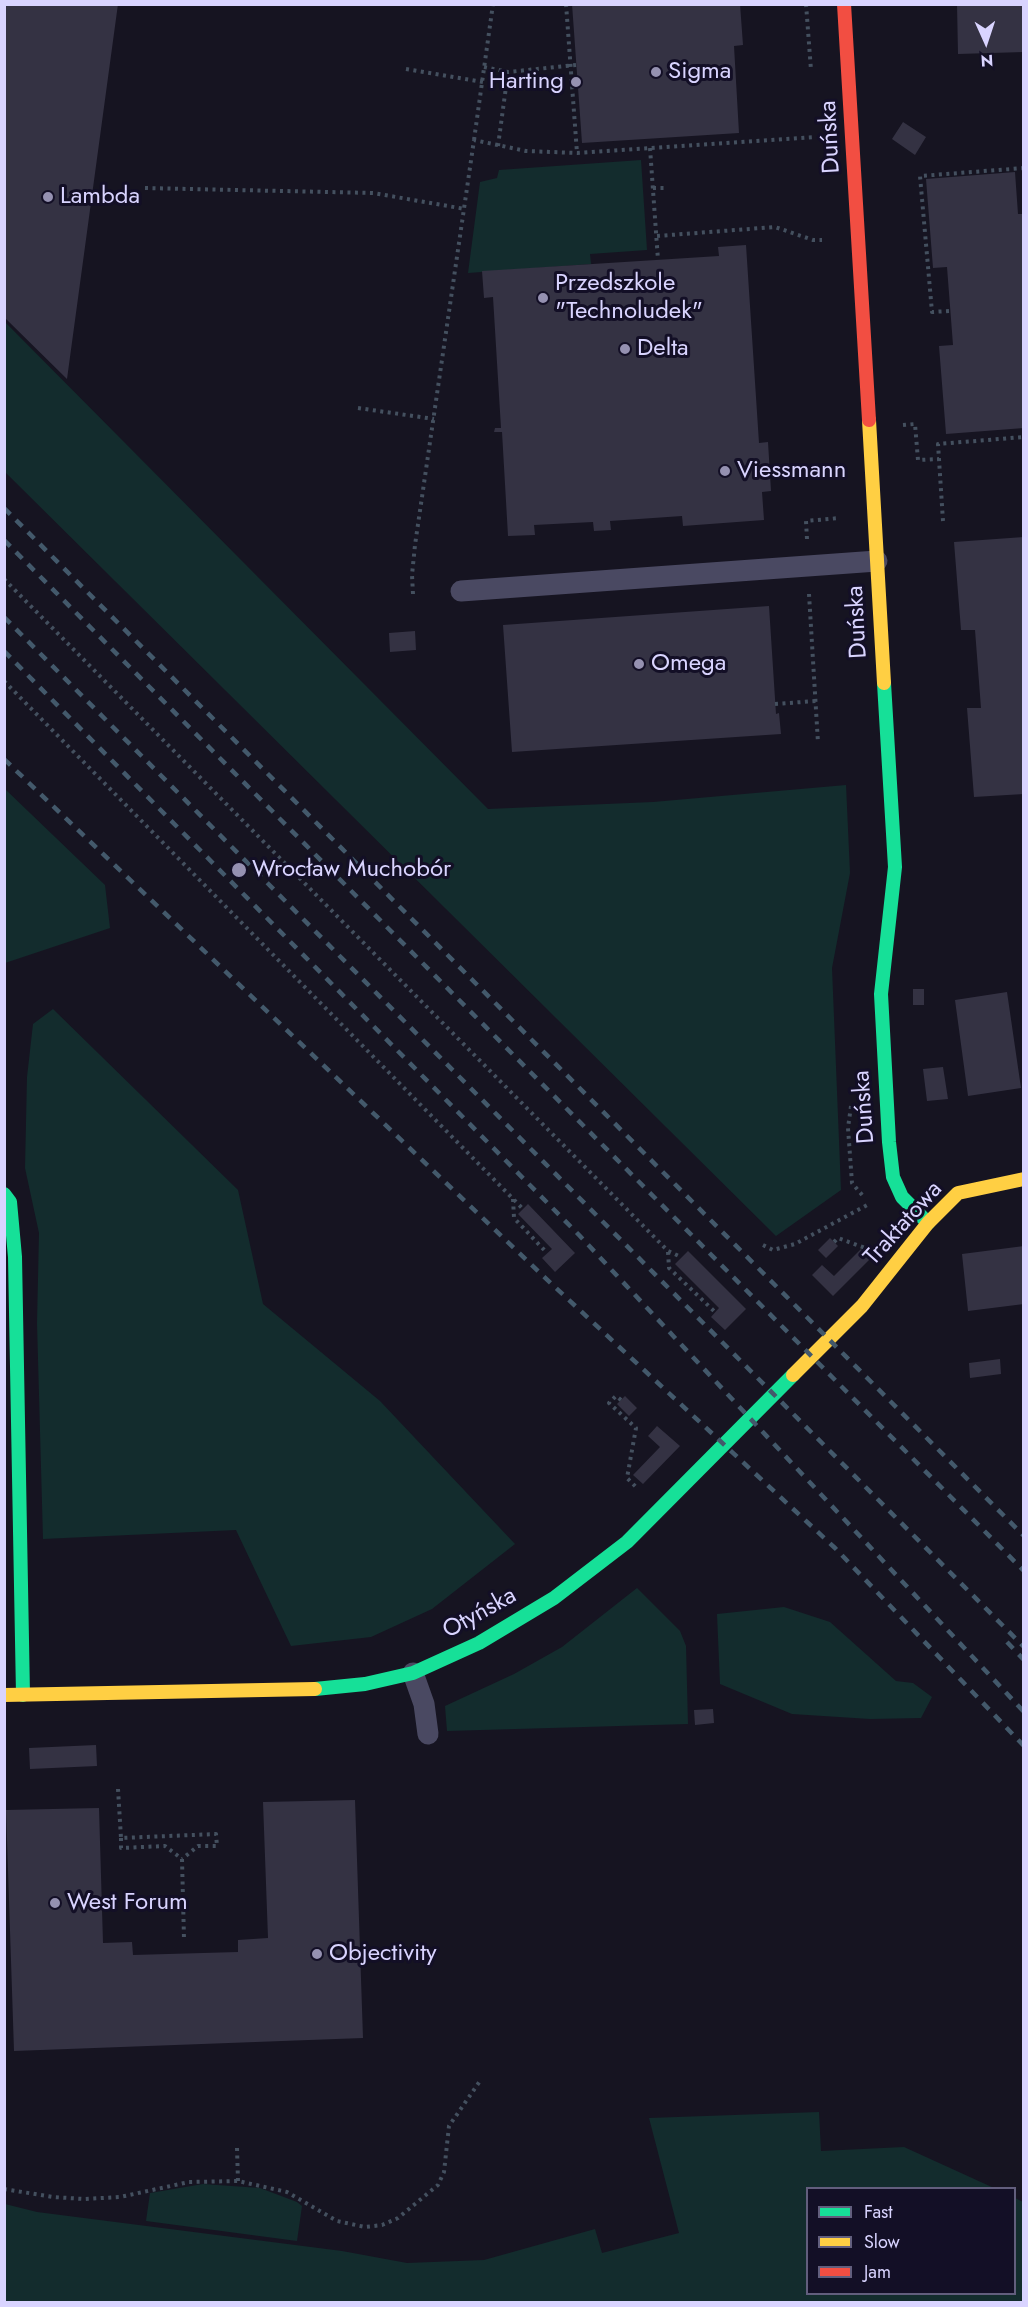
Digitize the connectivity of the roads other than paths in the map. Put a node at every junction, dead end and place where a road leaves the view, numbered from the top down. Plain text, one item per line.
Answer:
1 (844, 4) edge
2 (878, 561) junction
3 (461, 591) dead end
4 (1023, 1179) edge
5 (4, 1194) edge
6 (928, 1223) junction
7 (862, 1306) joint
8 (11, 1390) edge
9 (413, 1673) junction
10 (4, 1695) edge
11 (23, 1695) junction
12 (428, 1734) dead end

1 - 2 street, Duńska
2 - 3 lane
2 - 6 street, Duńska
4 - 6 street, Traktatowa
5 - 8 street
6 - 7 street, Traktatowa
7 - 9 street, Otyńska
8 - 11 street
9 - 11 street, Otyńska
9 - 12 lane
10 - 11 street, Otyńska

